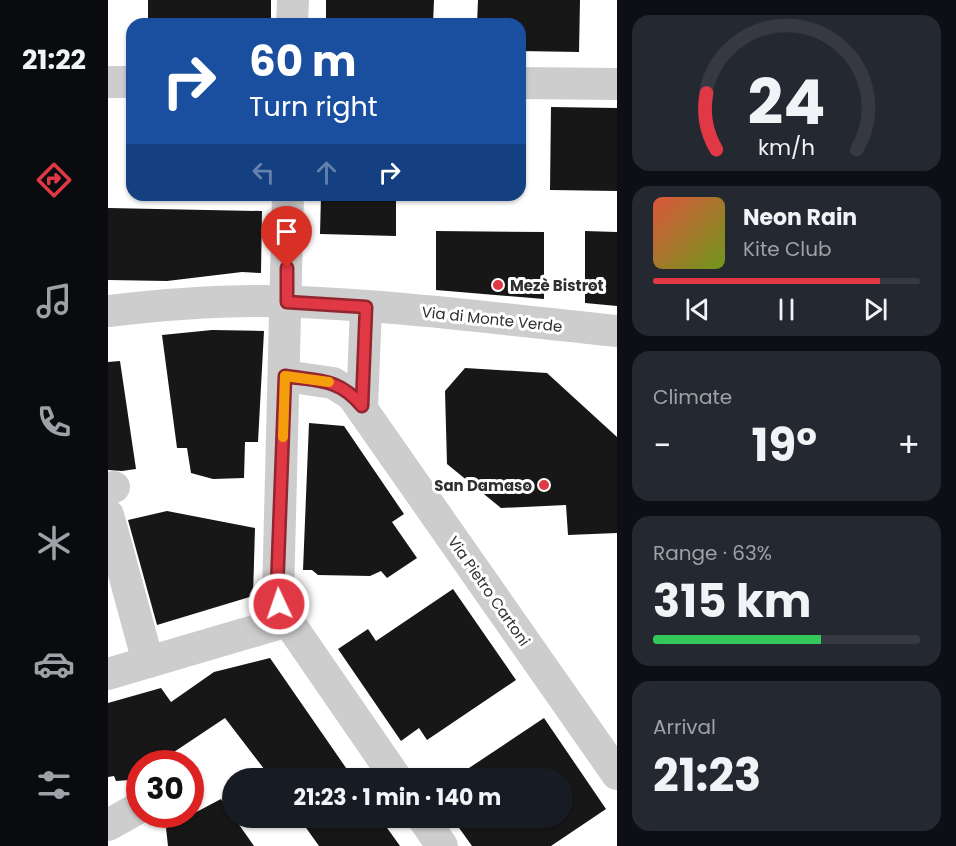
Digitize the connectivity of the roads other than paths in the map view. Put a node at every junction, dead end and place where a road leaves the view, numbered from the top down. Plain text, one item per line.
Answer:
1 (292, 0) edge
2 (292, 18) edge
3 (108, 82) edge
4 (126, 82) edge
5 (526, 83) edge
6 (617, 84) edge
7 (288, 201) edge
8 (287, 302) junction
9 (366, 307) junction
10 (108, 311) edge
11 (617, 331) edge
12 (285, 376) junction
13 (362, 406) junction
14 (110, 497) edge
15 (288, 621) junction
16 (148, 662) junction
17 (108, 674) edge
18 (389, 768) edge
19 (617, 774) edge
20 (126, 815) edge
21 (108, 825) edge
22 (430, 828) edge
23 (442, 846) edge

1 - 2 street
3 - 4 street
5 - 6 street
7 - 8 street
8 - 9 street, Via di Monte Verde
8 - 10 street
8 - 12 street
9 - 11 street, Via di Monte Verde
9 - 13 street
12 - 13 street, Via Pietro Cartoni
12 - 15 street
13 - 19 street, Via Pietro Cartoni
14 - 16 street
15 - 16 street
15 - 18 street
16 - 17 street
20 - 21 street
22 - 23 street

